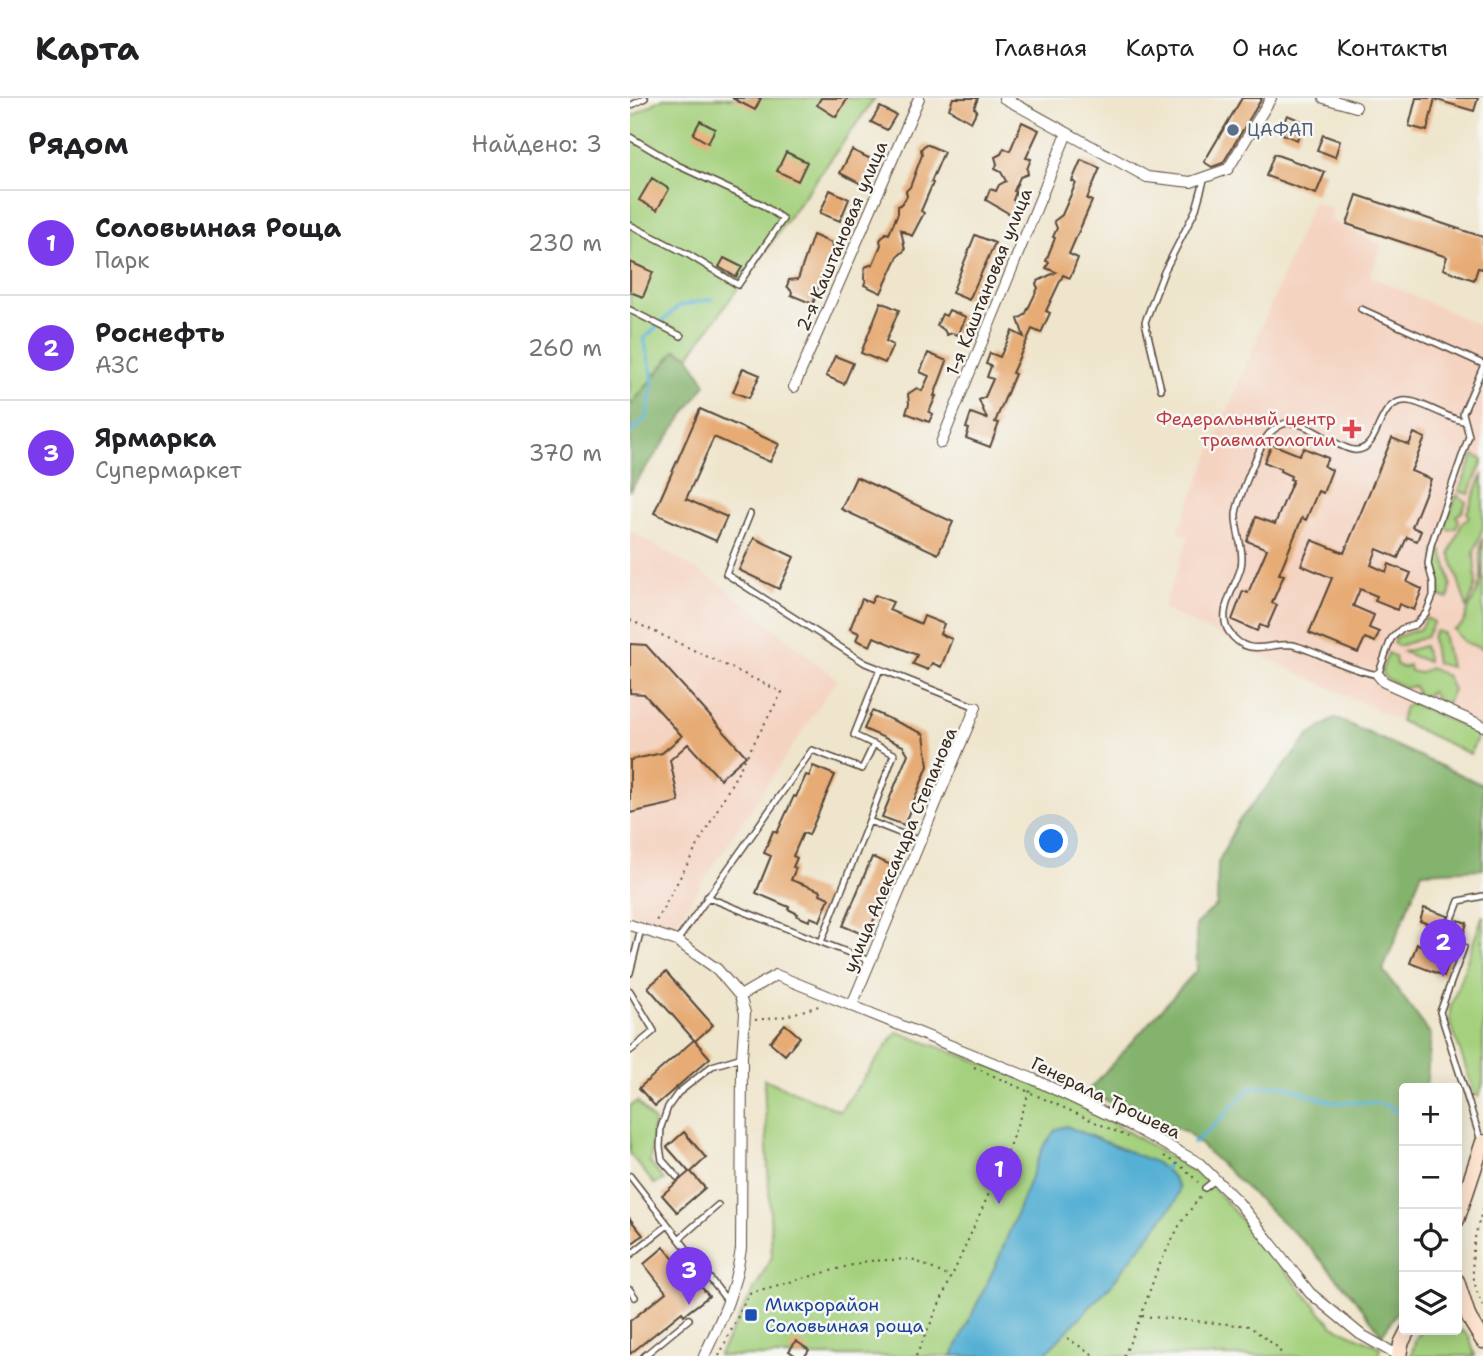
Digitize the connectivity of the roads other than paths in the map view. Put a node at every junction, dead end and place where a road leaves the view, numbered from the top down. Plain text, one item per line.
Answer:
1 (645, 98) edge
2 (919, 98) edge
3 (1004, 98) edge
4 (1271, 98) edge
5 (1324, 98) edge
6 (630, 106) edge
7 (1356, 107) dead end
8 (1067, 133) junction
9 (630, 137) edge
10 (1205, 177) junction
11 (630, 225) edge
12 (1361, 309) dead end
13 (630, 310) edge
14 (681, 336) dead end
15 (1483, 365) edge
16 (794, 387) dead end
17 (1161, 389) dead end
18 (1463, 421) junction
19 (941, 443) dead end
20 (750, 514) dead end
21 (880, 669) junction
22 (1378, 675) junction
23 (976, 707) joint
24 (1483, 726) edge
25 (874, 744) junction
26 (869, 821) junction
27 (920, 841) junction
28 (1483, 896) edge
29 (707, 897) junction
30 (630, 925) edge
31 (646, 930) junction
32 (677, 941) junction
33 (821, 942) junction
34 (870, 961) junction
35 (630, 973) edge
36 (630, 991) edge
37 (740, 996) junction
38 (852, 1005) junction
39 (630, 1051) edge
40 (742, 1056) junction
41 (1481, 1150) edge
42 (630, 1175) edge
43 (677, 1177) dead end
44 (1215, 1180) junction
45 (1205, 1188) road end
46 (718, 1205) dead end
47 (1461, 1209) edge
48 (668, 1225) junction
49 (679, 1239) junction
50 (630, 1255) edge
51 (630, 1290) edge
52 (1462, 1296) edge
53 (635, 1297) dead end
54 (729, 1304) junction
55 (1462, 1317) edge
56 (689, 1319) dead end
57 (1405, 1335) edge
58 (1481, 1337) edge
59 (644, 1356) edge
60 (704, 1356) edge
61 (1399, 1356) edge

1 - 6 lane
2 - 16 street, 2-я Каштановая улица
3 - 8 street
4 - 10 street
5 - 7 street
8 - 10 street
8 - 19 street, 1-я Каштановая улица
9 - 11 lane
10 - 17 lane
12 - 15 lane
13 - 14 lane
15 - 18 lane
18 - 22 lane
18 - 22 lane
20 - 21 lane
21 - 23 lane
21 - 25 lane
22 - 24 street
23 - 27 street, улица Александра Степанова
25 - 26 lane
25 - 29 lane
26 - 27 lane
26 - 33 lane
27 - 34 street, улица Александра Степанова
28 - 41 lane
29 - 32 lane
29 - 33 lane
30 - 31 street
31 - 32 street
31 - 35 lane
32 - 37 street
33 - 34 lane
34 - 38 street, улица Александра Степанова
36 - 39 lane
37 - 38 street, Генерала Трошева
37 - 40 street
38 - 44 street, Генерала Трошева
40 - 43 lane
40 - 54 street
41 - 47 main road
42 - 48 lane
44 - 45 lane
44 - 61 street, Генерала Трошева
46 - 49 lane
48 - 49 lane
48 - 50 lane
49 - 54 lane
51 - 53 lane
52 - 58 main road
54 - 60 street
55 - 58 main road
56 - 59 lane
57 - 61 main road

